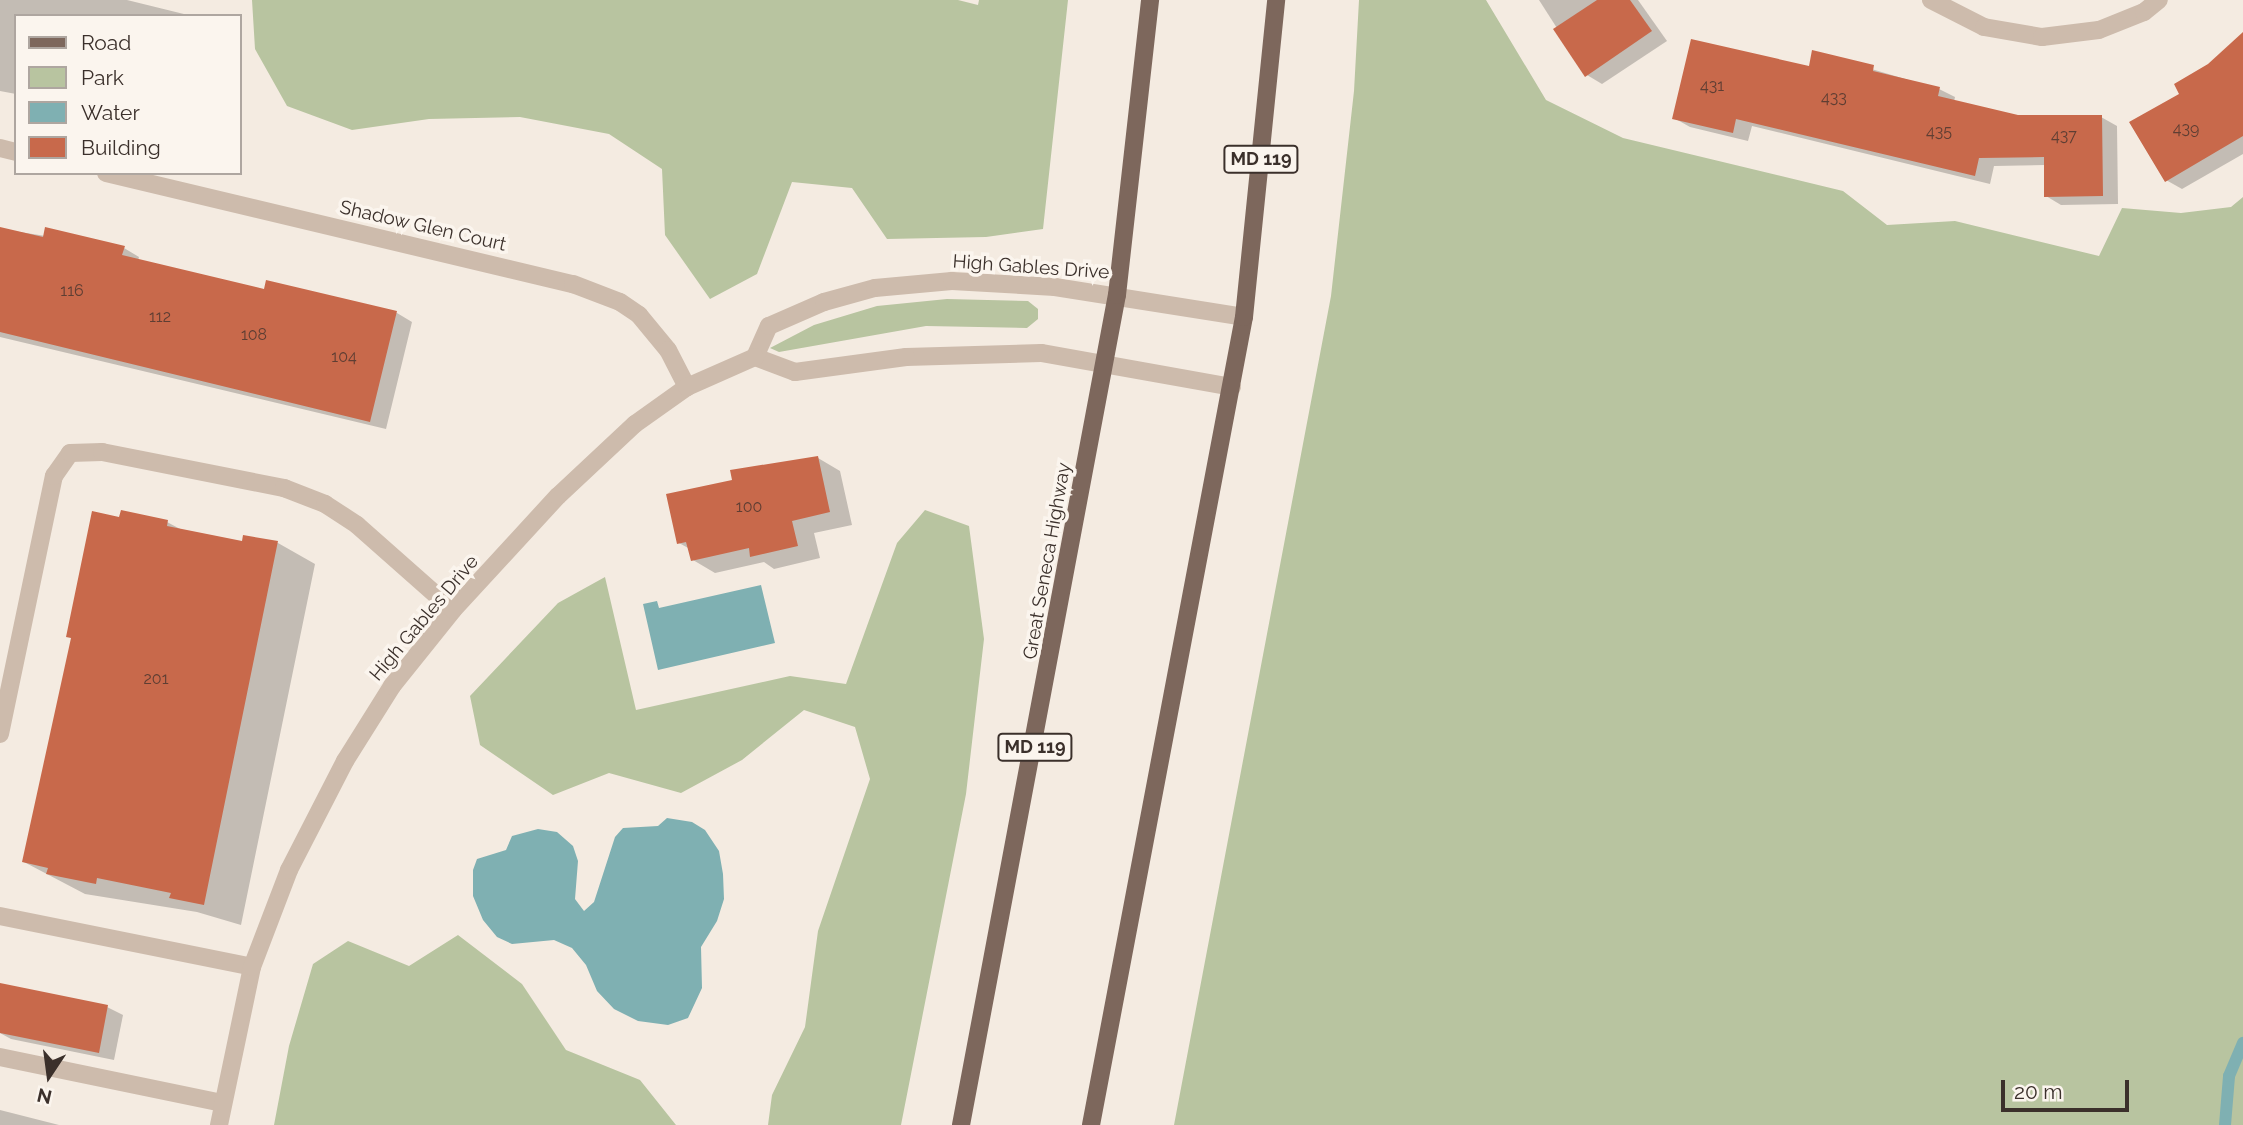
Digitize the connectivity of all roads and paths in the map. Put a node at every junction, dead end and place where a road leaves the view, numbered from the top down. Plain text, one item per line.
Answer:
1 (1150, 0) edge
2 (1276, 0) edge
3 (1931, 0) edge
4 (2159, 0) edge
5 (114, 175) edge
6 (1117, 295) junction
7 (1244, 317) junction
8 (755, 357) junction
9 (1104, 367) junction
10 (687, 387) junction
11 (1232, 387) junction
12 (453, 610) junction
13 (0, 734) edge
14 (0, 916) edge
15 (252, 967) junction
16 (0, 1057) edge
17 (222, 1103) junction
18 (219, 1125) edge
19 (961, 1125) edge
20 (1091, 1125) edge

1 - 6 main road, Great Seneca Highway / MD 119
2 - 7 main road, MD 119
3 - 4 street
5 - 10 street, Shadow Glen Court
6 - 7 street, High Gables Drive
6 - 8 street, High Gables Drive
6 - 9 main road, Great Seneca Highway / MD 119
7 - 11 main road, MD 119
8 - 9 street
8 - 10 street, High Gables Drive
9 - 11 street
9 - 19 main road, Great Seneca Highway / MD 119
10 - 12 street, High Gables Drive
11 - 20 main road, MD 119
12 - 13 street
12 - 15 street, High Gables Drive
14 - 15 street
15 - 17 street, High Gables Drive
16 - 17 street
17 - 18 street, High Gables Drive

